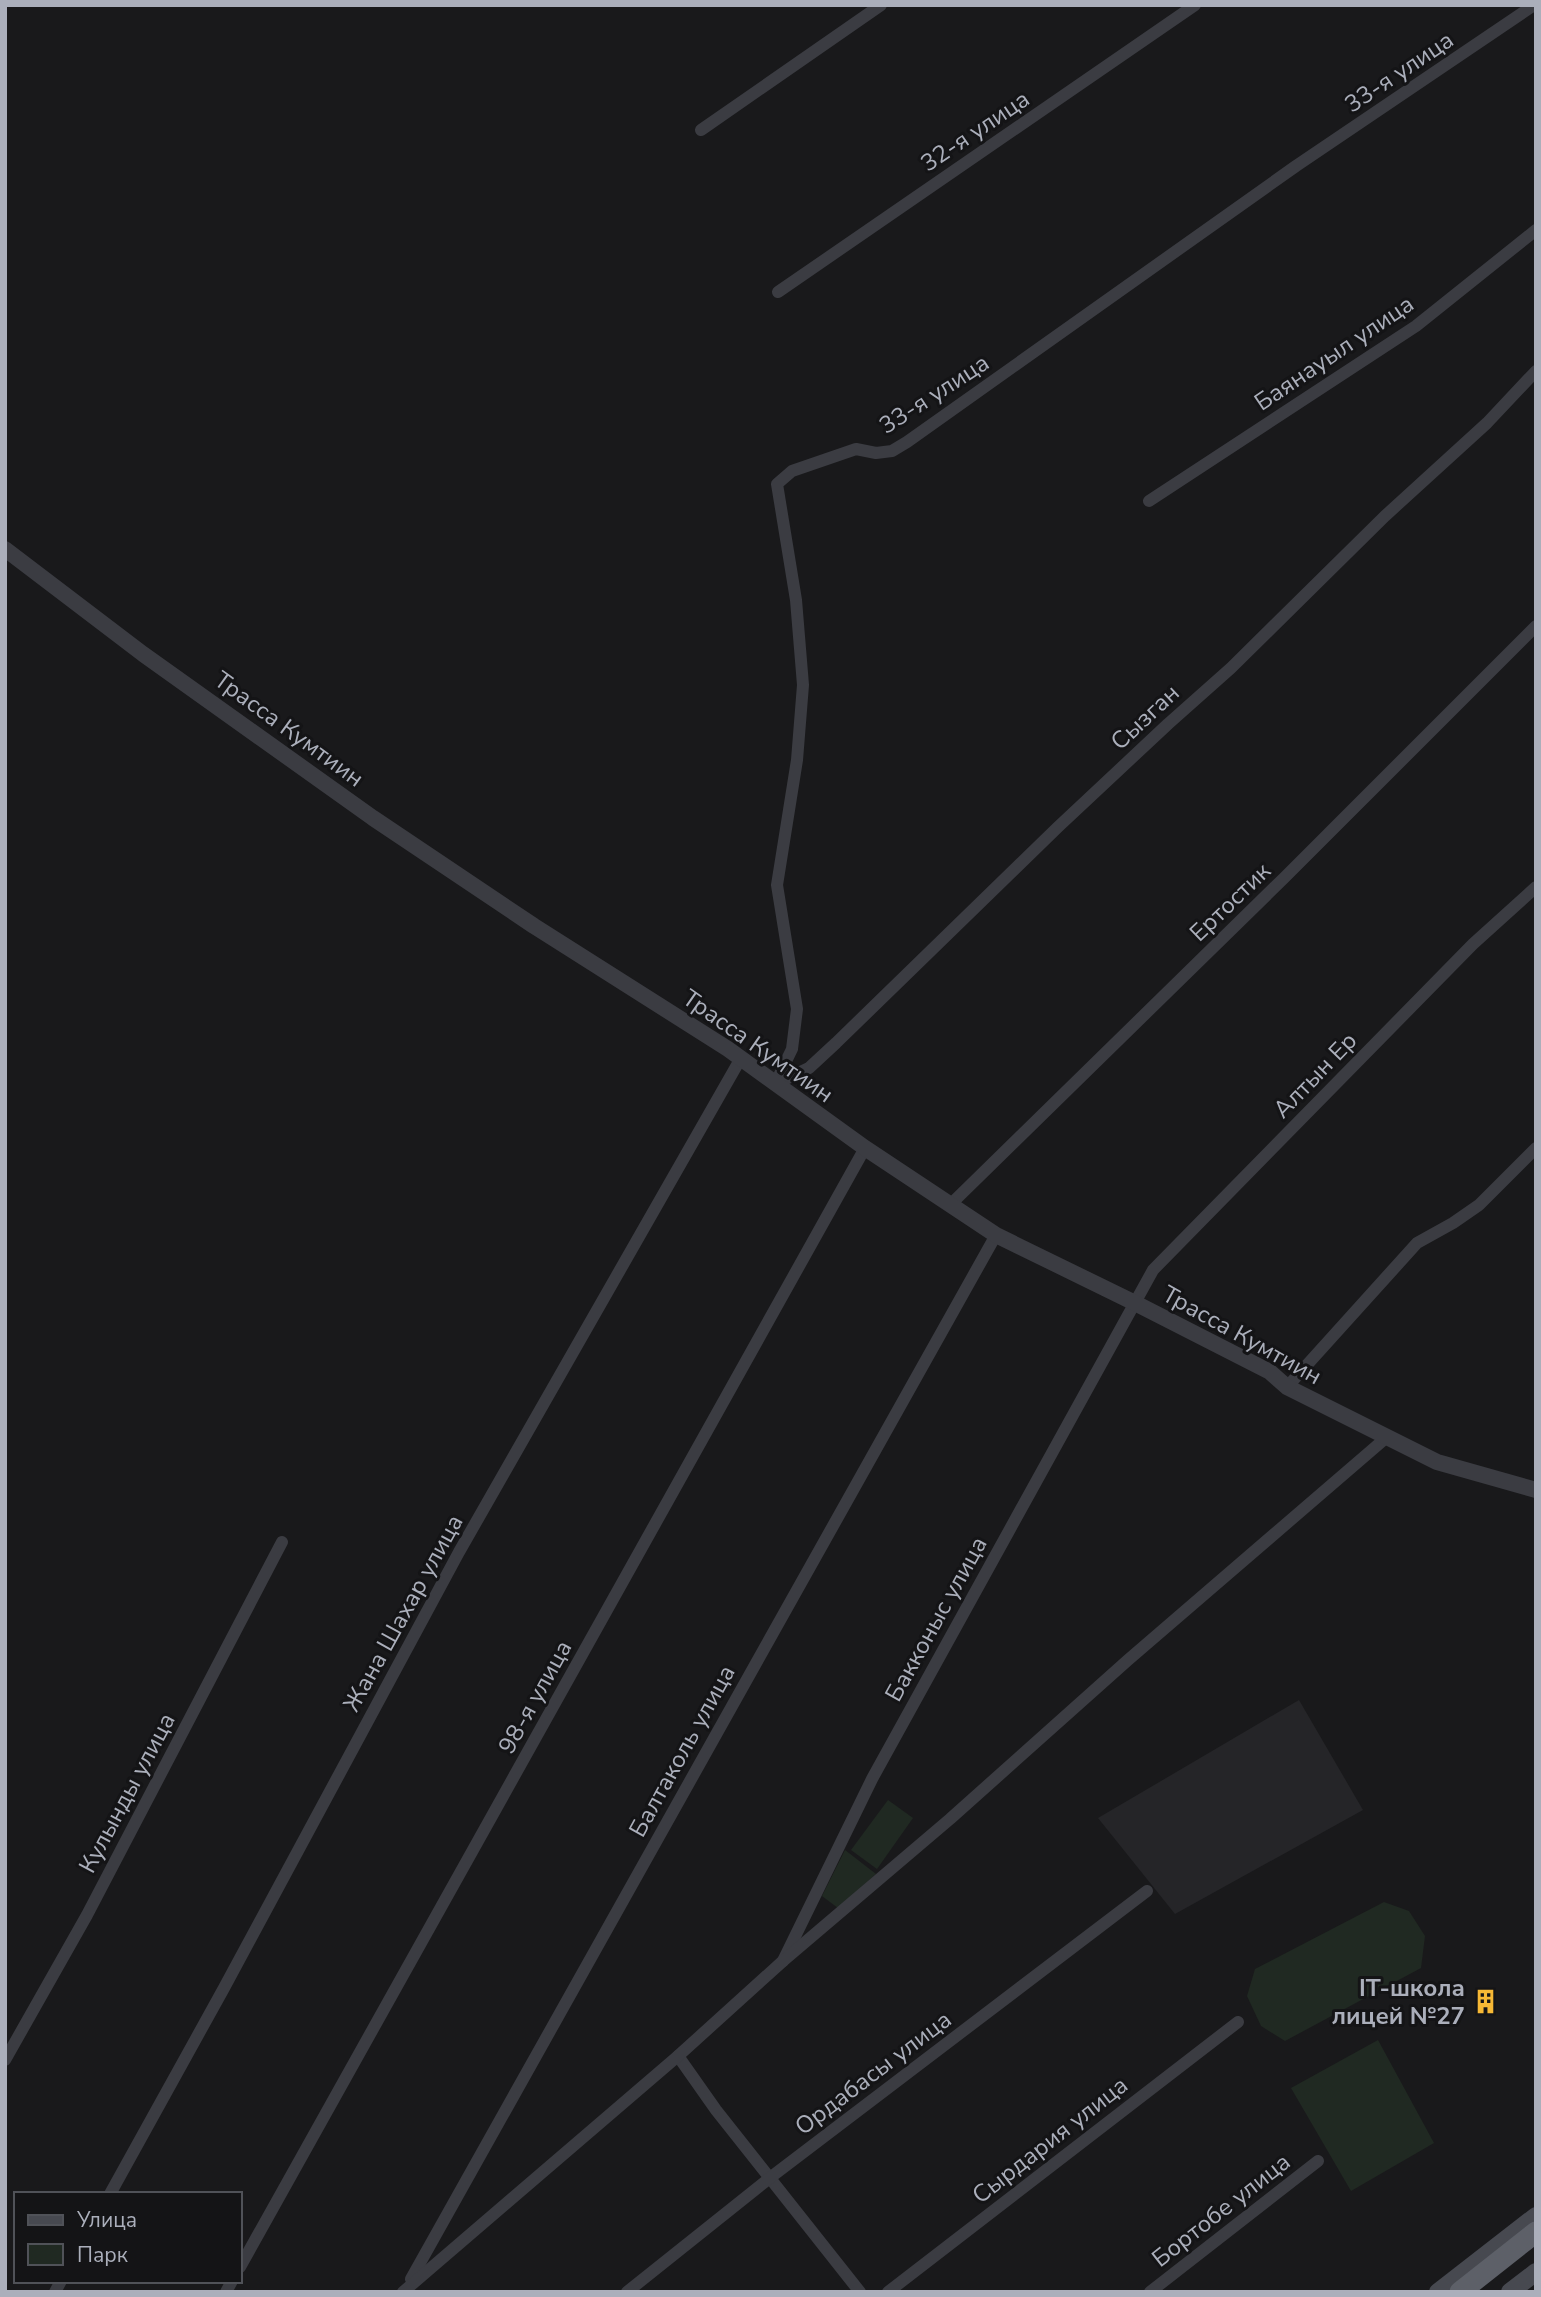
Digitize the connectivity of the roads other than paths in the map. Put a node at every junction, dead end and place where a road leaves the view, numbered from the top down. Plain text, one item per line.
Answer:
1 (881, 5) edge
2 (1195, 5) edge
3 (1534, 5) edge
4 (701, 130) dead end
5 (1536, 230) edge
6 (778, 292) dead end
7 (1536, 371) edge
8 (1149, 501) dead end
9 (5, 549) edge
10 (1536, 626) edge
11 (1536, 887) edge
12 (741, 1058) junction
13 (775, 1084) junction
14 (865, 1148) junction
15 (1536, 1148) edge
16 (950, 1205) junction
17 (996, 1235) junction
18 (1135, 1303) junction
19 (1287, 1387) junction
20 (1387, 1437) junction
21 (1536, 1490) edge
22 (282, 1542) dead end
23 (1147, 1891) dead end
24 (783, 1961) junction
25 (1238, 2022) dead end
26 (678, 2056) junction
27 (5, 2060) edge
28 (1318, 2161) dead end
29 (771, 2177) junction
30 (111, 2192) edge
31 (1536, 2216) edge
32 (1536, 2232) edge
33 (1536, 2251) edge
34 (242, 2263) edge
35 (1536, 2272) edge
36 (405, 2290) edge
37 (627, 2292) edge
38 (860, 2292) edge
39 (888, 2292) edge
40 (1150, 2292) edge
41 (1438, 2292) edge
42 (1460, 2292) edge
43 (1484, 2292) edge
44 (1510, 2292) edge

1 - 4 street
2 - 6 street, 32-я улица
3 - 13 street, 33-я улица
5 - 8 street, Баянауыл улица
7 - 13 street, Сызган
9 - 12 street, Трасса Кумтиин
10 - 16 street, Ертостик
11 - 18 street, Алтын Ер
12 - 13 street, Трасса Кумтиин
12 - 30 street, Жана Шахар улица
13 - 14 street, Трасса Кумтиин
14 - 16 street, Трасса Кумтиин
14 - 34 street, 98-я улица
15 - 19 street
16 - 17 street, Трасса Кумтиин
17 - 18 street, Трасса Кумтиин
17 - 36 street, Балтаколь улица
18 - 19 street, Трасса Кумтиин
18 - 24 street, Бакконыс улица
19 - 20 street, Трасса Кумтиин
20 - 21 street, Трасса Кумтиин
20 - 24 street
22 - 27 street, Кулынды улица
23 - 29 street, Ордабасы улица
24 - 26 street
25 - 39 street, Сырдария улица
26 - 29 street
26 - 36 street
28 - 40 street, Бортобе улица
29 - 37 street, Ордабасы улица
29 - 38 street
31 - 41 main road
32 - 42 highway
33 - 43 highway
35 - 44 main road

